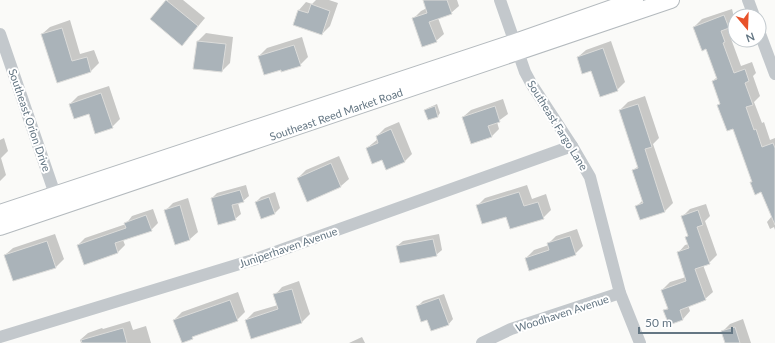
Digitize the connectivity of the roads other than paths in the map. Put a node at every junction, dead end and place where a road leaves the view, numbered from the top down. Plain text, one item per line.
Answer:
1 (500, 0) edge
2 (635, 0) edge
3 (671, 0) edge
4 (0, 34) edge
5 (517, 47) junction
6 (765, 48) edge
7 (774, 71) edge
8 (572, 146) junction
9 (57, 200) junction
10 (0, 213) edge
11 (0, 227) edge
12 (620, 293) junction
13 (0, 337) edge
14 (482, 343) edge
15 (640, 343) edge

1 - 5 street, Southeast Fargo Lane
2 - 5 main road, Southeast Reed Market Road
3 - 5 main road, Southeast Reed Market Road
4 - 9 street, Southeast Orion Drive
5 - 8 street, Southeast Fargo Lane
5 - 9 main road, Southeast Reed Market Road
6 - 7 street
8 - 12 street, Southeast Fargo Lane
8 - 13 street, Juniperhaven Avenue
9 - 10 main road, Southeast Reed Market Road
9 - 11 main road, Southeast Reed Market Road
12 - 14 street, Woodhaven Avenue
12 - 15 street, Southeast Fargo Lane

